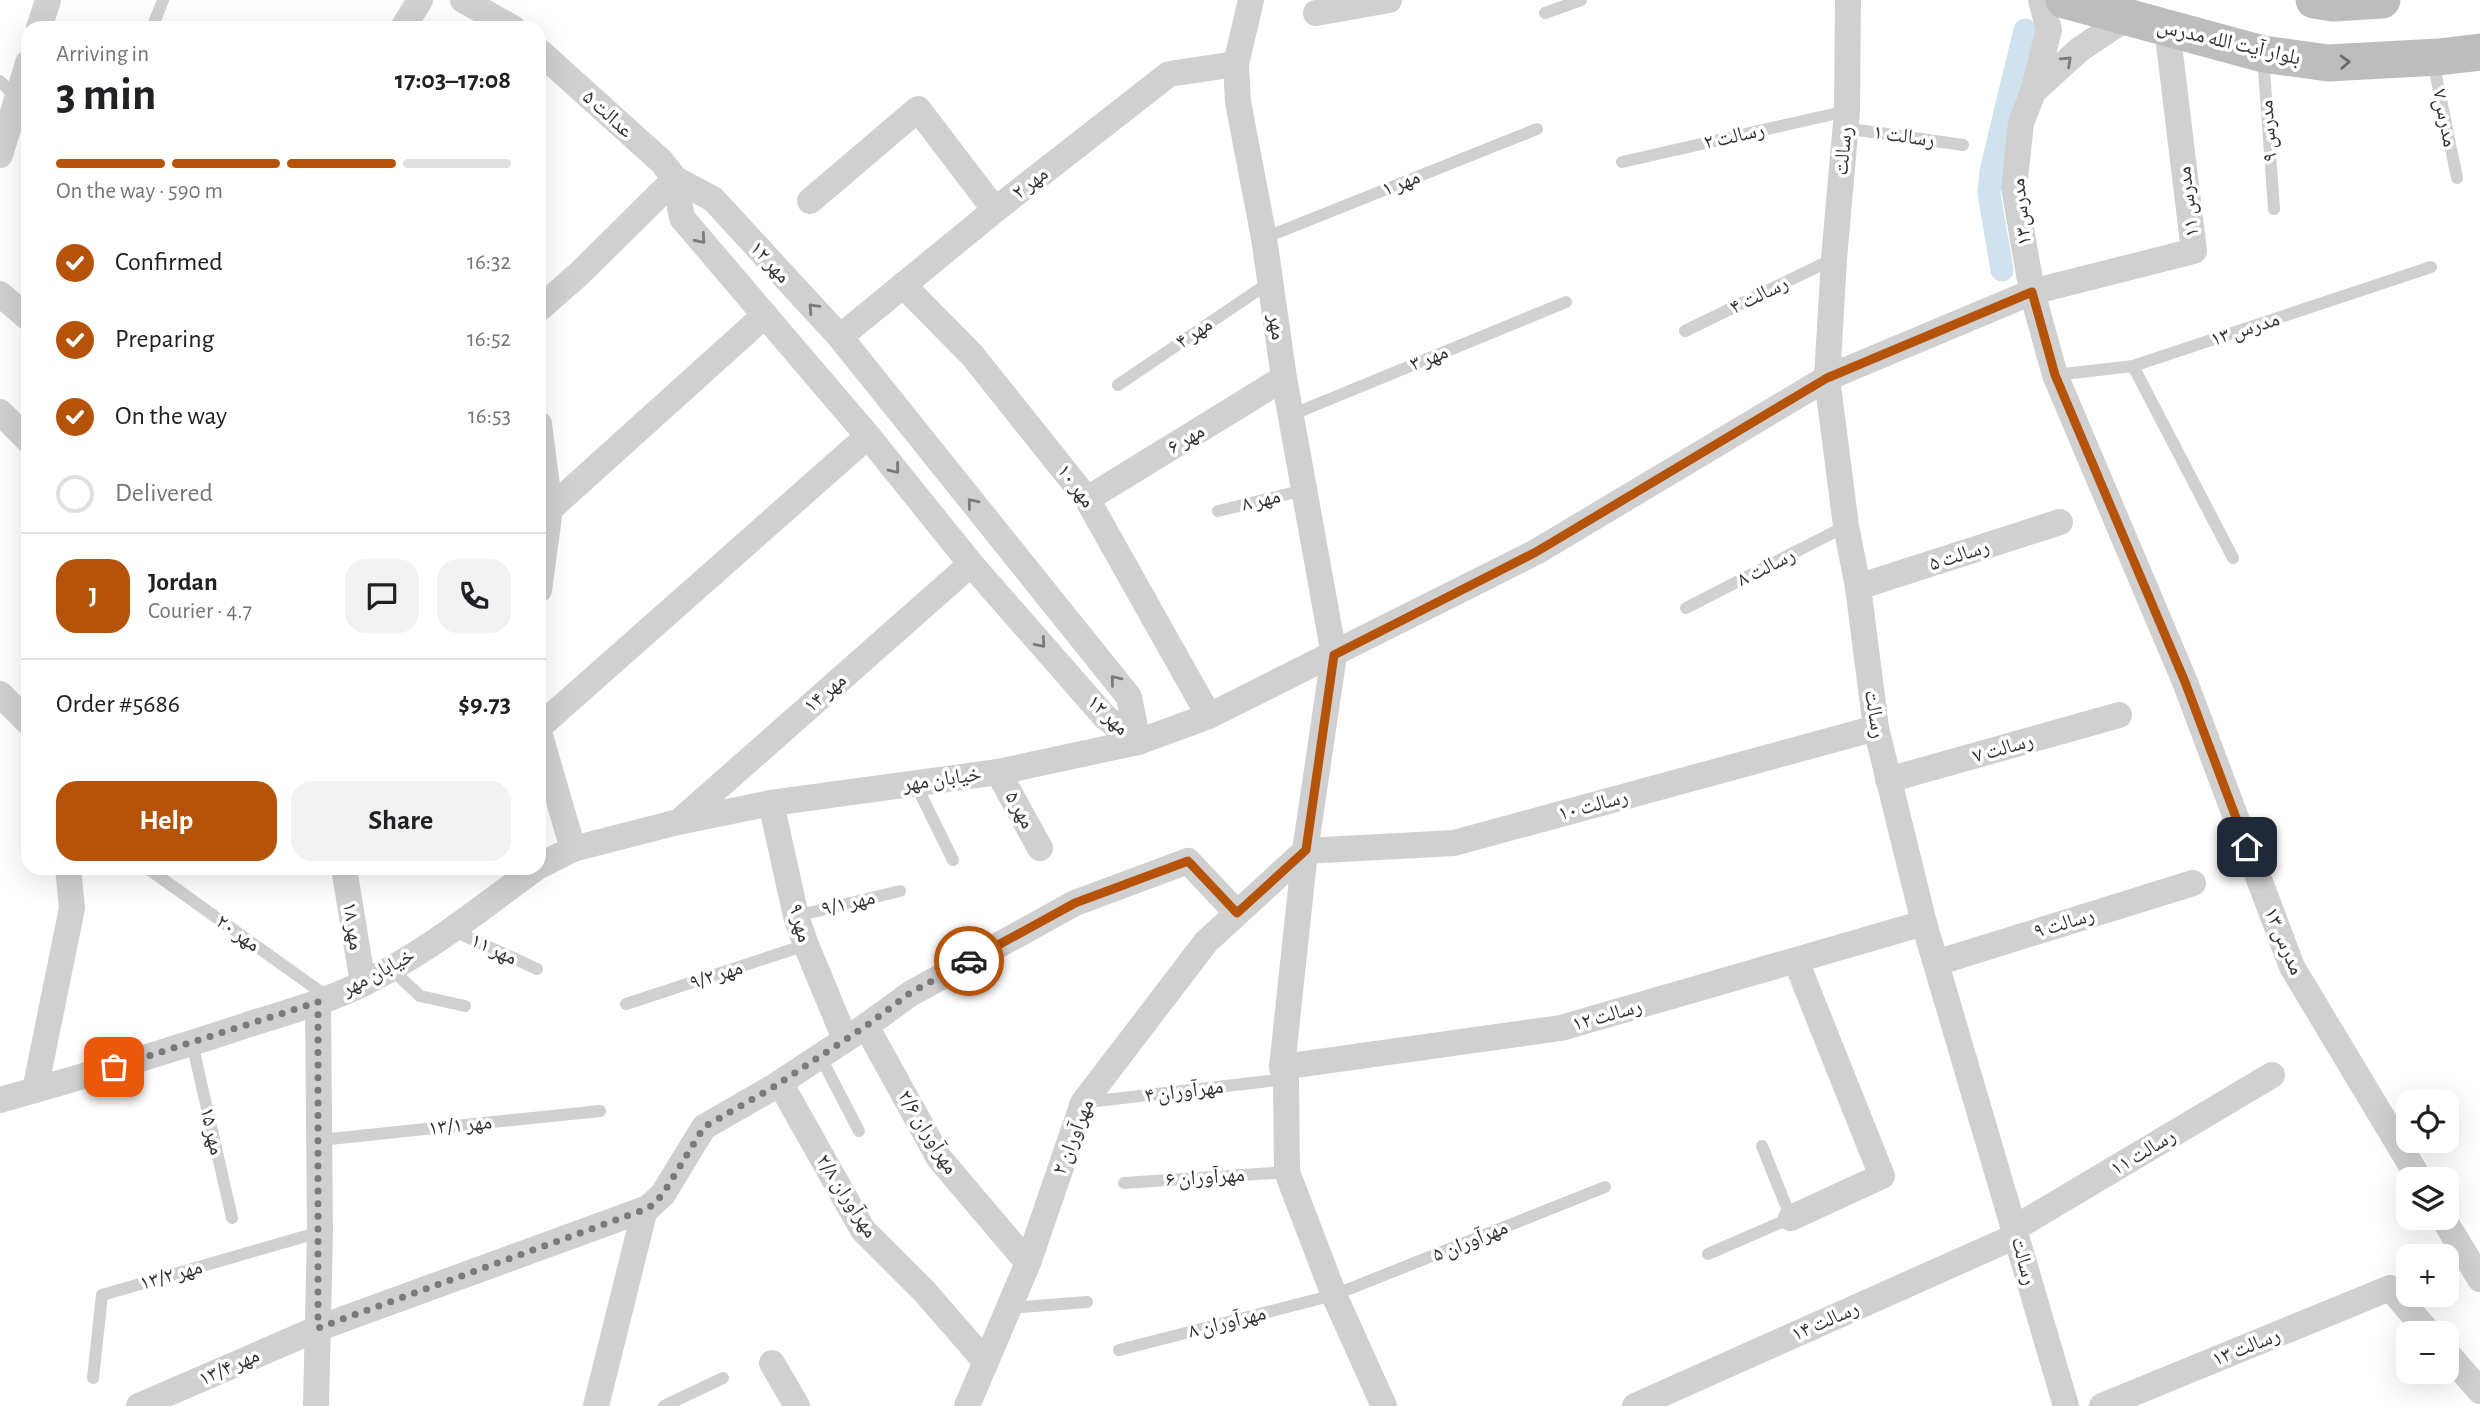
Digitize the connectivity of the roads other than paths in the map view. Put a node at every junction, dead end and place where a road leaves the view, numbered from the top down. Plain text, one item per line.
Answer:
1 (48, 0) edge
2 (163, 0) edge
3 (420, 0) edge
4 (463, 0) edge
5 (1251, 0) edge
6 (1389, 0) edge
7 (1581, 0) edge
8 (1849, 0) edge
9 (2041, 0) edge
10 (2064, 0) edge
11 (2314, 0) edge
12 (2382, 0) edge
13 (1316, 13) dead end
14 (1545, 13) dead end
15 (2128, 17) junction
16 (41, 21) edge
17 (155, 21) edge
18 (407, 21) edge
19 (500, 21) edge
20 (2167, 28) junction
21 (2480, 52) edge
22 (2263, 54) junction
23 (546, 57) edge
24 (2432, 58) junction
25 (1236, 64) junction
26 (21, 78) edge
27 (2033, 92) junction
28 (7, 105) edge
29 (1845, 119) junction
30 (1537, 129) dead end
31 (1963, 145) dead end
32 (0, 155) edge
33 (1622, 162) dead end
34 (675, 178) junction
35 (2457, 178) dead end
36 (810, 201) dead end
37 (2274, 209) dead end
38 (995, 211) junction
39 (1264, 238) junction
40 (1834, 259) junction
41 (2431, 267) dead end
42 (1270, 282) junction
43 (903, 285) junction
44 (2032, 292) junction
45 (0, 294) edge
46 (1566, 302) dead end
47 (546, 303) edge
48 (21, 312) edge
49 (765, 315) junction
50 (1685, 331) dead end
51 (840, 337) junction
52 (2133, 366) junction
53 (2055, 375) junction
54 (870, 376) junction
55 (1284, 378) junction
56 (1827, 378) junction
57 (1118, 385) dead end
58 (838, 402) junction
59 (0, 412) edge
60 (1291, 415) junction
61 (21, 433) edge
62 (868, 436) junction
63 (546, 478) edge
64 (1304, 489) junction
65 (1087, 499) junction
66 (550, 509) junction
67 (1218, 511) dead end
68 (2060, 522) dead end
69 (546, 525) edge
70 (1846, 526) junction
71 (2233, 558) dead end
72 (971, 564) junction
73 (1858, 587) junction
74 (1686, 608) dead end
75 (1334, 655) junction
76 (0, 694) edge
77 (21, 715) edge
78 (2119, 715) dead end
79 (1209, 716) junction
80 (546, 724) edge
81 (1876, 728) junction
82 (1138, 742) junction
83 (546, 754) edge
84 (998, 772) junction
85 (1888, 780) junction
86 (915, 783) junction
87 (771, 803) junction
88 (678, 822) junction
89 (1040, 848) dead end
90 (573, 849) junction
91 (1306, 850) junction
92 (953, 860) dead end
93 (546, 863) edge
94 (69, 875) edge
95 (156, 875) edge
96 (345, 875) edge
97 (527, 875) edge
98 (2193, 883) dead end
99 (900, 891) dead end
100 (1237, 913) junction
101 (796, 916) junction
102 (1924, 923) junction
103 (451, 929) junction
104 (806, 945) junction
105 (1796, 961) junction
106 (1936, 963) junction
107 (391, 969) junction
108 (537, 969) dead end
109 (363, 984) junction
110 (324, 1000) junction
111 (626, 1004) dead end
112 (465, 1006) dead end
113 (855, 1032) junction
114 (192, 1043) junction
115 (820, 1056) junction
116 (1284, 1073) junction
117 (2272, 1075) dead end
118 (780, 1083) junction
119 (35, 1090) junction
120 (0, 1100) edge
121 (1083, 1103) junction
122 (600, 1111) dead end
123 (859, 1131) dead end
124 (320, 1140) junction
125 (1762, 1146) dead end
126 (2412, 1167) edge
127 (1287, 1172) junction
128 (1124, 1183) dead end
129 (1605, 1186) dead end
130 (645, 1209) junction
131 (232, 1218) dead end
132 (1791, 1218) junction
133 (2450, 1230) edge
134 (320, 1232) junction
135 (2015, 1232) junction
136 (1708, 1254) dead end
137 (1028, 1263) junction
138 (2480, 1279) edge
139 (1334, 1295) junction
140 (1087, 1302) dead end
141 (1009, 1308) junction
142 (2419, 1321) edge
143 (318, 1328) junction
144 (1119, 1350) dead end
145 (985, 1361) junction
146 (772, 1363) dead end
147 (2459, 1367) edge
148 (93, 1378) dead end
149 (723, 1378) dead end
150 (2480, 1391) edge
151 (2061, 1404) edge
152 (139, 1406) edge
153 (316, 1406) edge
154 (596, 1406) edge
155 (664, 1406) edge
156 (797, 1406) edge
157 (967, 1406) edge
158 (1384, 1406) edge
159 (1635, 1406) edge
160 (2102, 1406) edge

1 - 16 street
2 - 17 lane
3 - 18 street
4 - 19 street
5 - 25 street, مهر
6 - 13 street
7 - 14 lane
8 - 29 street, رسالت
9 - 27 street, مدرس۱۳
10 - 15 main road, بلوار آیت الله مدرس
11 - 12 main road
15 - 20 main road, بلوار آیت الله مدرس
27 -> 15 street, مدرس۱۳
20 - 22 main road, بلوار آیت الله مدرس
20 - 44 street, مدرس ۱۱
21 - 24 main road, بلوار آیت الله مدرس
22 -> 24 main road, بلوار آیت الله مدرس
22 - 37 lane, مدرس ۹
23 - 34 street, عدالت ۵
24 - 35 lane, مدرس۷
25 - 38 street, مهر ۲
25 - 39 street, مهر
26 - 28 street
27 - 44 street, مدرس۱۳
28 - 32 street
29 - 31 lane, رسالت ۱
29 - 33 lane, رسالت ۲
29 - 40 street, رسالت
30 - 39 lane, مهر ۱
34 - 47 street
34 -> 49 street, مهر ۱۲
51 -> 34 street, مهر ۱۲
36 - 38 street
38 - 43 street, مهر ۲
39 - 42 street, مهر
40 - 50 lane, رسالت ۴
40 - 56 street, رسالت
41 - 52 lane, مدرس ۱۳
42 - 55 street, مهر
42 - 57 lane, مهر ۴
43 - 51 street, مهر ۲
43 - 65 street, مهر ۱۰
44 - 53 street, مدرس ۱۳
44 - 56 street, خیابان مهر
45 - 48 street
46 - 60 lane, مهر ۳
49 - 58 street, مهر ۱۲
49 - 66 street
51 - 54 street, مهر ۱۲
52 - 53 lane, مدرس ۱۳
52 - 71 lane
53 - 126 street, مدرس ۱۳
54 - 58 street
82 -> 54 street, مهر ۱۲
55 - 60 street, مهر
55 - 65 street, مهر ۶
56 - 70 street, رسالت
56 - 75 street, خیابان مهر
58 - 62 street, مهر ۱۲
59 - 61 street
60 - 64 street, مهر
62 -> 72 street, مهر ۱۲
62 - 80 street
63 - 66 street
64 - 67 lane, مهر ۸
64 - 75 street, مهر
65 - 79 street, مهر ۱۰
66 - 69 street
68 - 73 street, رسالت ۵
70 - 73 street, رسالت
70 - 74 lane, رسالت ۸
72 -> 82 street, مهر ۱۲
72 - 88 street, مهر ۱۴
73 - 81 street, رسالت
75 - 79 street, خیابان مهر
75 - 91 street, مهر
76 - 77 street
78 - 85 street, رسالت ۷
79 - 82 street, خیابان مهر
81 - 85 street, رسالت
81 - 91 street, رسالت ۱۰
82 - 84 street, خیابان مهر
83 - 90 street
84 - 86 street, خیابان مهر
84 - 89 street, مهر ۵
85 - 102 street, رسالت
86 - 87 street, خیابان مهر
86 - 92 lane
87 - 88 street, خیابان مهر
87 - 101 street, مهر ۹
88 - 90 street, خیابان مهر
90 - 93 street, خیابان مهر
91 - 100 street, مهرآوران ۲
91 - 116 street, مهر
94 - 119 street
95 - 110 lane, مهر ۲۰
96 - 109 street, مهر ۱۸
97 - 103 street, خیابان مهر
98 - 106 street, رسالت ۹
99 - 101 lane, مهر ۹/۱
100 - 113 street
100 - 121 street, مهرآوران ۲
101 - 104 street, مهر ۹
102 - 105 street, رسالت ۱۲
102 - 106 street, رسالت
103 - 107 street, خیابان مهر
103 - 108 lane, مهر ۱۱
104 - 111 lane, مهر ۹/۲
104 - 113 street, مهر ۹
105 - 116 street, رسالت ۱۲
105 - 132 street
106 - 135 street, رسالت
107 - 109 street, خیابان مهر
107 - 112 lane
109 - 110 street, خیابان مهر
110 - 114 street, خیابان مهر
110 - 124 street
113 - 115 street
113 - 137 street, مهرآوران ۲/۶
114 - 119 street, خیابان مهر
114 - 131 lane, مهر ۱۵
115 - 118 street
115 - 123 lane
116 - 121 lane, مهرآوران ۴
116 - 127 street, مهر
117 - 135 street, رسالت ۱۱
118 - 130 street
118 - 145 street, مهرآوران ۲/۸
119 - 120 street, خیابان مهر
121 - 137 street, مهرآوران ۲
122 - 124 lane, مهر ۱۳/۱
124 - 134 street
125 - 132 lane
127 - 128 lane, مهرآوران ۶
127 - 139 street
129 - 139 lane, مهرآوران ۵
130 - 143 street, مهر ۱۳/۴
130 - 154 street
132 - 136 lane
133 - 138 street
134 - 143 street
134 - 148 lane, مهر ۱۳/۲
135 - 151 street, رسالت
135 - 159 street, رسالت ۱۴
137 - 141 street, مهرآوران ۲
139 - 144 lane, مهرآوران ۸
139 - 158 street
140 - 141 lane
141 - 145 street, مهرآوران ۲
142 - 160 street, رسالت ۱۳
143 - 152 street, مهر ۱۳/۴
143 - 153 street
145 - 157 street, مهرآوران ۲
146 - 156 street
147 - 150 street
149 - 155 lane

